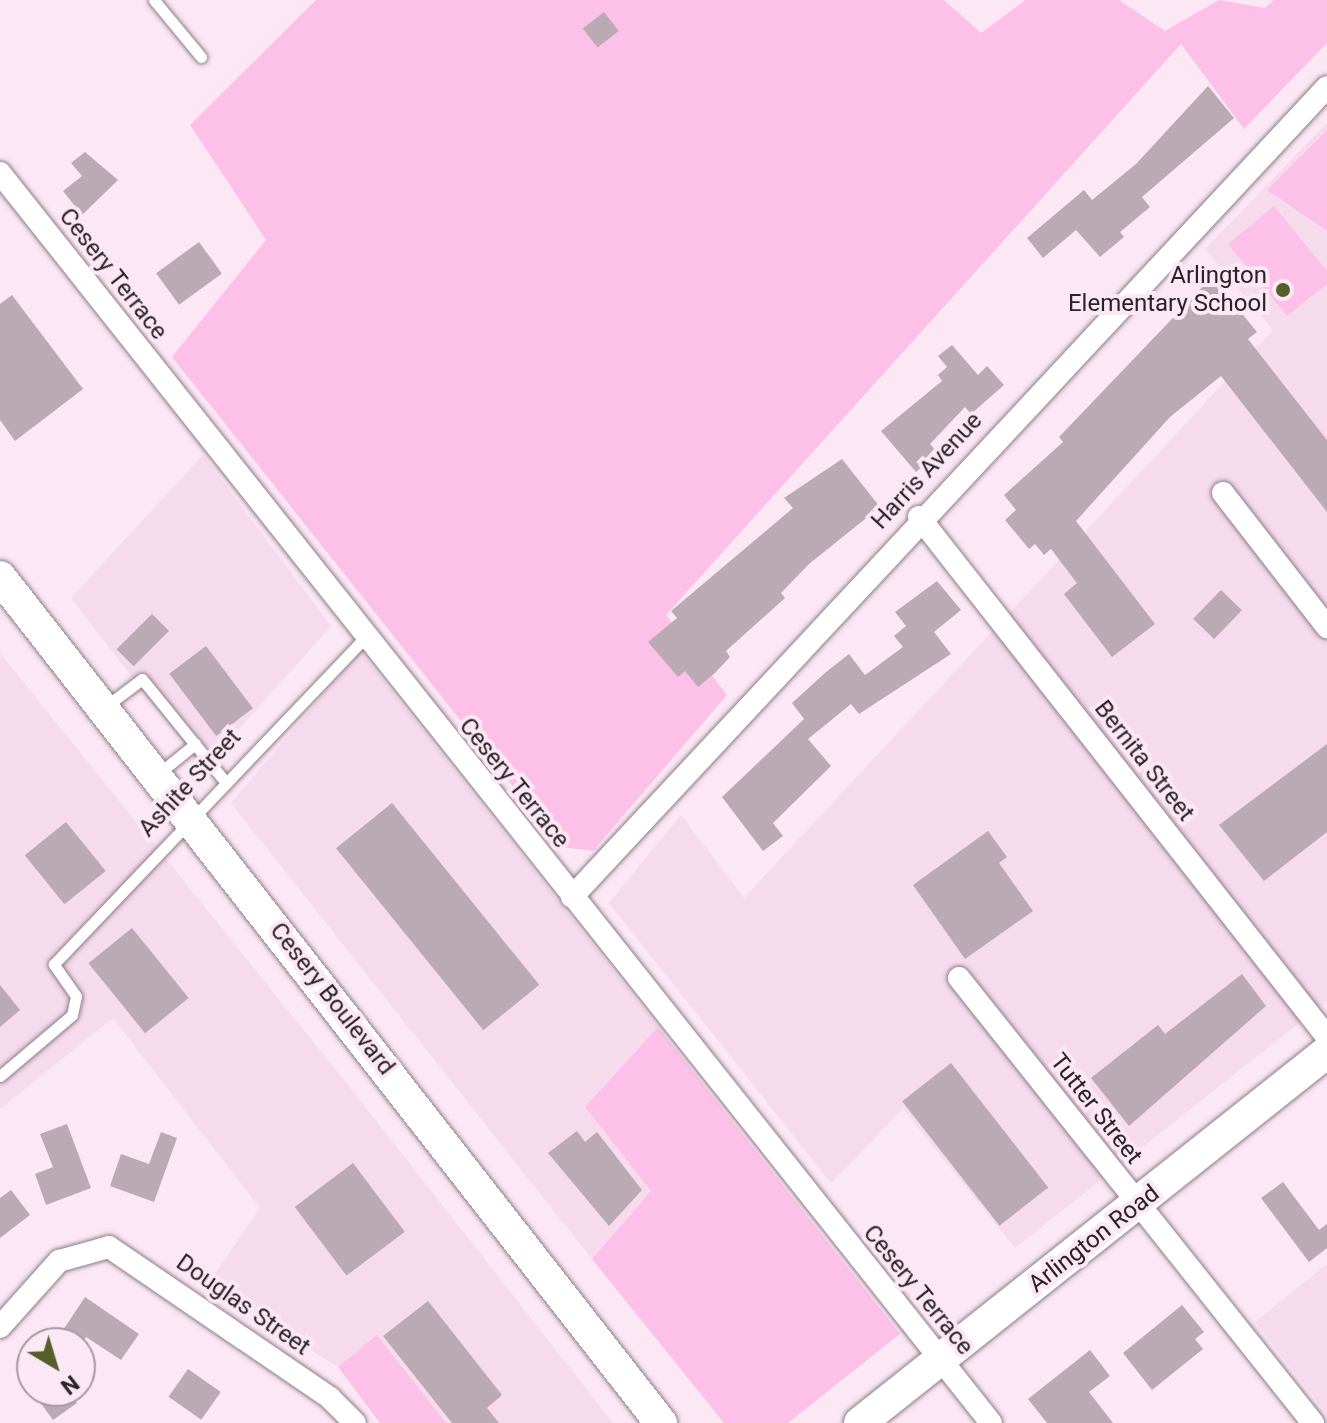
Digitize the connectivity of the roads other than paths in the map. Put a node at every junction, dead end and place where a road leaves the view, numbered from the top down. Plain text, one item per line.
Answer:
1 (154, 0) edge
2 (201, 57) dead end
3 (1327, 87) edge
4 (0, 173) edge
5 (1223, 493) dead end
6 (919, 517) junction
7 (0, 577) edge
8 (1327, 627) edge
9 (364, 638) junction
10 (103, 709) junction
11 (195, 744) junction
12 (155, 775) junction
13 (223, 779) junction
14 (188, 816) junction
15 (572, 897) junction
16 (959, 978) dead end
17 (1327, 1037) edge
18 (1327, 1052) edge
19 (0, 1076) edge
20 (1138, 1204) junction
21 (0, 1327) edge
22 (941, 1359) junction
23 (355, 1423) edge
24 (661, 1423) edge
25 (860, 1423) edge
26 (991, 1423) edge
27 (1313, 1423) edge

1 - 2 lane
3 - 6 street, Harris Avenue
4 - 9 street, Cesery Terrace
5 - 8 street
6 - 15 street, Harris Avenue
6 - 17 street, Bernita Street
7 - 10 main road, Cesery Boulevard
9 - 13 lane, Ashite Street
9 - 15 street, Cesery Terrace
10 - 11 lane
10 - 12 main road, Cesery Boulevard
11 - 12 lane
11 - 13 lane
12 - 14 main road, Cesery Boulevard
13 - 14 lane, Ashite Street
14 - 19 lane, Ashite Street
14 - 24 main road, Cesery Boulevard
15 - 22 street, Cesery Terrace
16 - 20 street, Tutter Street
18 - 20 main road, Arlington Road
20 - 22 main road, Arlington Road
20 - 27 street, Tutter Street
21 - 23 street, Douglas Street
22 - 25 main road, Arlington Road
22 - 26 street, Cesery Terrace

